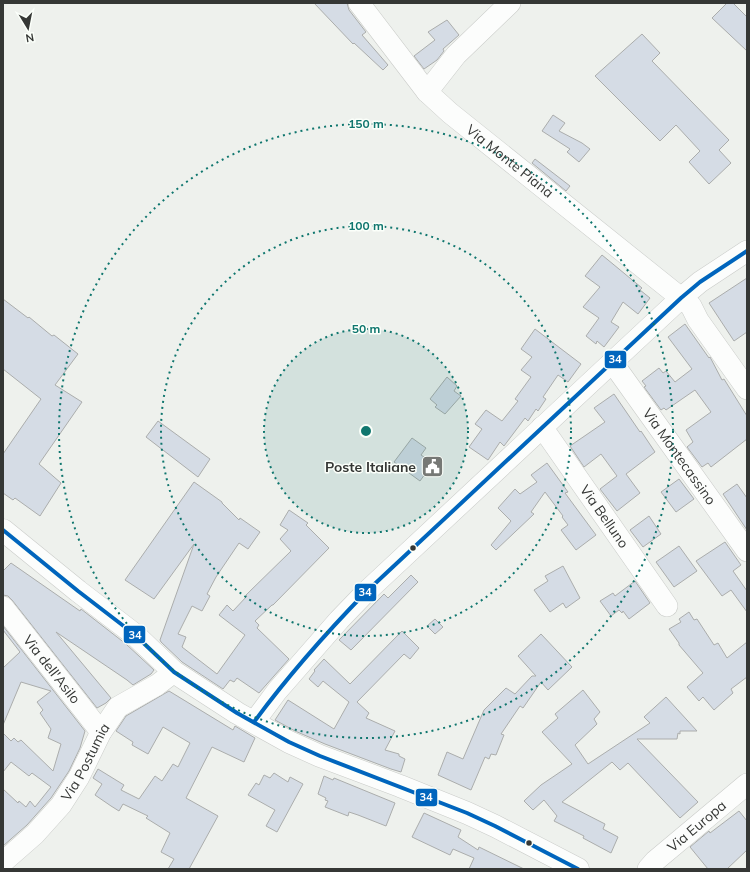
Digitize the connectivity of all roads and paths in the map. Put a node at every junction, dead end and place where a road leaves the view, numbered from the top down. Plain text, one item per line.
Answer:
1 (360, 3) edge
2 (510, 3) edge
3 (427, 92) junction
4 (747, 251) edge
5 (681, 298) junction
6 (612, 362) junction
7 (747, 389) edge
8 (542, 427) junction
9 (4, 532) edge
10 (747, 551) edge
11 (667, 606) dead end
12 (3, 607) edge
13 (174, 672) junction
14 (254, 722) junction
15 (101, 732) junction
16 (747, 784) edge
17 (3, 862) edge
18 (578, 869) edge
19 (648, 869) edge

1 - 3 street, Via Monte Piana
2 - 3 street
3 - 5 street, Via Monte Piana
4 - 5 street
5 - 6 street
5 - 7 street, Via Monte Piana
6 - 8 street
6 - 10 street, Via Montecassino
8 - 11 street, Via Belluno
8 - 14 street
9 - 13 main road
12 - 15 street, Via dell'Asilo
13 - 14 main road
13 - 15 street, Via Postumia
14 - 18 main road
15 - 17 street, Via Postumia
16 - 19 street, Via Europa

